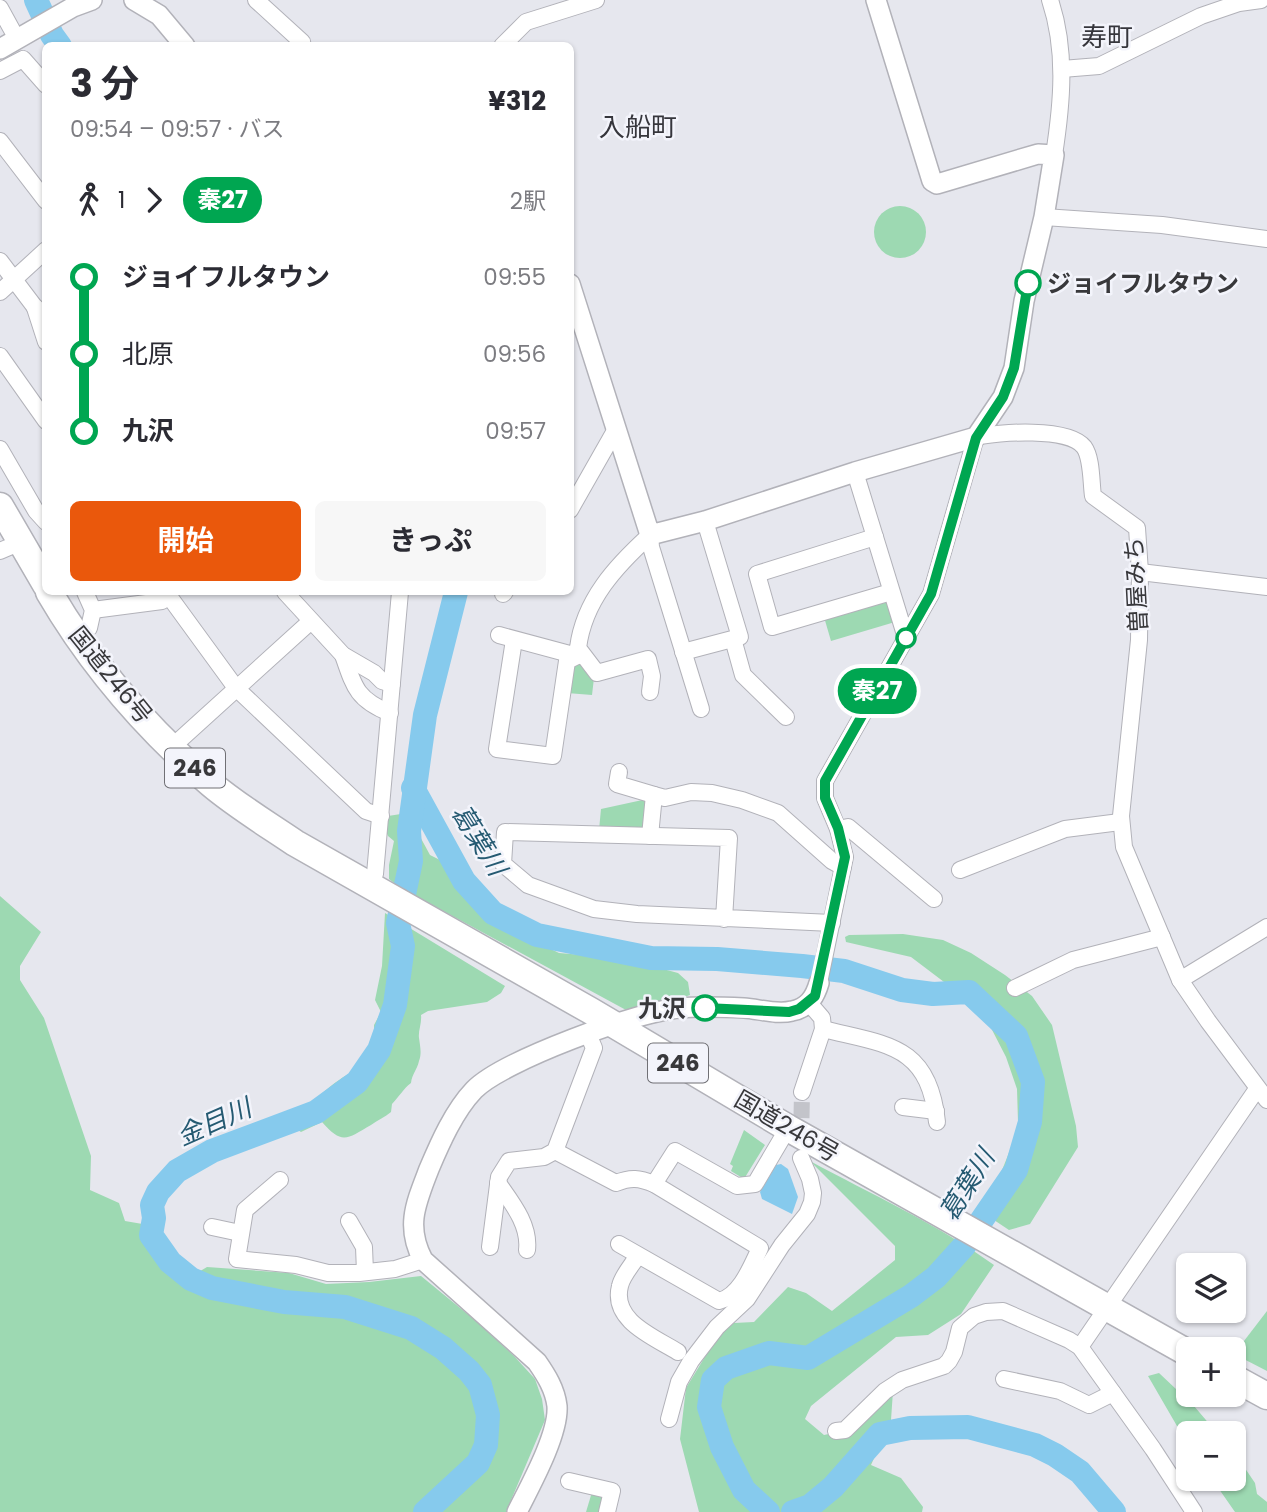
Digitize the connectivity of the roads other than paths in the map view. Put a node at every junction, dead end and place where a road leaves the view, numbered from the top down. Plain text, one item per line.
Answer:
1 (92, 0) edge
2 (136, 0) edge
3 (257, 0) edge
4 (596, 0) edge
5 (876, 0) edge
6 (1050, 0) edge
7 (1196, 0) edge
8 (1261, 0) edge
9 (0, 8) edge
10 (1201, 16) junction
11 (13, 42) edge
12 (182, 42) edge
13 (302, 42) edge
14 (506, 42) edge
15 (1062, 69) junction
16 (0, 71) edge
17 (42, 80) edge
18 (0, 141) edge
19 (1054, 155) junction
20 (42, 196) edge
21 (1044, 216) junction
22 (1267, 239) edge
23 (42, 254) edge
24 (0, 261) edge
25 (13, 279) junction
26 (0, 292) edge
27 (574, 297) edge
28 (40, 311) edge
29 (0, 356) edge
30 (42, 415) edge
31 (616, 429) junction
32 (976, 438) junction
33 (0, 449) edge
34 (855, 472) junction
35 (574, 503) edge
36 (0, 506) edge
37 (42, 518) edge
38 (705, 521) junction
39 (650, 535) junction
40 (875, 537) junction
41 (10, 547) edge
42 (1140, 572) junction
43 (42, 581) edge
44 (1267, 587) edge
45 (891, 592) junction
46 (51, 595) edge
47 (86, 595) edge
48 (166, 595) edge
49 (168, 595) edge
50 (288, 595) edge
51 (400, 595) edge
52 (93, 610) junction
53 (311, 621) junction
54 (89, 628) dead end
55 (906, 638) junction
56 (733, 639) junction
57 (578, 652) junction
58 (683, 652) junction
59 (343, 656) junction
60 (392, 684) junction
61 (236, 688) junction
62 (650, 692) dead end
63 (701, 709) dead end
64 (390, 713) junction
65 (786, 718) dead end
66 (172, 747) junction
67 (619, 772) dead end
68 (653, 795) junction
69 (381, 816) junction
70 (1120, 821) junction
71 (838, 828) junction
72 (650, 836) junction
73 (844, 867) junction
74 (960, 870) dead end
75 (380, 885) junction
76 (934, 899) dead end
77 (724, 919) junction
78 (1267, 927) edge
79 (831, 929) junction
80 (1162, 937) junction
81 (1180, 980) junction
82 (819, 983) joint
83 (1015, 988) dead end
84 (809, 1003) junction
85 (601, 1029) junction
86 (823, 1029) junction
87 (802, 1092) tunnel mouth
88 (1262, 1095) edge
89 (903, 1107) dead end
90 (789, 1128) junction
91 (555, 1151) junction
92 (801, 1158) tunnel mouth
93 (280, 1180) dead end
94 (498, 1184) junction
95 (654, 1184) junction
96 (350, 1221) dead end
97 (212, 1227) dead end
98 (240, 1233) junction
99 (619, 1244) dead end
100 (490, 1247) dead end
101 (527, 1250) dead end
102 (637, 1257) junction
103 (423, 1260) junction
104 (365, 1272) junction
105 (753, 1276) junction
106 (1107, 1308) junction
107 (1176, 1346) edge
108 (1080, 1347) junction
109 (678, 1352) dead end
110 (1004, 1379) dead end
111 (1246, 1385) edge
112 (1113, 1393) junction
113 (1267, 1396) edge
114 (669, 1419) dead end
115 (836, 1431) dead end
116 (569, 1481) dead end
117 (517, 1512) edge
118 (607, 1512) edge
119 (1194, 1512) edge

1 - 11 street
2 - 12 street
3 - 13 street
4 - 14 street
5 - 19 street
6 - 15 street
7 - 10 street
8 - 10 street
9 - 11 street
10 - 15 street
15 - 19 street
16 - 17 street
18 - 20 street
19 - 21 street
21 - 22 street
21 - 32 street
23 - 25 street
24 - 25 street
25 - 26 street
25 - 28 street
27 - 31 street
29 - 30 street
31 - 35 street
31 - 39 street
32 - 34 street
32 - 42 street, 曽屋みち
32 - 55 street
33 - 37 street
34 - 38 street
34 - 40 street
36 - 41 highway
38 - 39 street
38 - 56 street
39 - 57 street
39 - 58 street
40 - 45 street
40 - 45 street
41 - 43 highway
42 - 44 street
42 - 70 street, 曽屋みち
45 - 55 street
46 - 66 highway, 国道246号 / 246
47 - 52 street
48 - 52 street
49 - 61 street
50 - 53 street
51 - 60 street
52 - 54 street
53 - 59 street
53 - 61 street
55 - 71 street
56 - 58 street
56 - 65 street
57 - 57 street
57 - 62 street
58 - 63 street
59 - 60 street
59 - 64 street
60 - 64 street
61 - 66 street
61 - 69 street
64 - 69 street
66 - 75 highway, 国道246号 / 246
67 - 68 street
68 - 72 street
68 - 73 street
69 - 75 street
70 - 74 street
70 - 80 street, 曽屋みち
71 - 73 street
71 - 76 street
72 - 77 street
72 - 77 street
73 - 79 street
75 - 85 highway, 国道246号 / 246
77 - 79 street
78 - 81 street
79 - 82 street
80 - 81 street, 曽屋みち
80 - 83 street
81 - 88 street, 曽屋みち
82 - 84 street
84 - 85 street
84 - 86 street
85 - 90 highway, 国道246号 / 246
85 - 91 street
85 - 103 street
86 - 87 street
86 - 89 street
88 - 106 street
90 - 95 street
90 - 106 highway, 国道246号 / 246
91 - 94 street
91 - 95 street
92 - 105 street
93 - 98 street
94 - 100 street
94 - 101 street
95 - 105 street
96 - 104 street
97 - 98 street
98 - 104 street
99 - 102 street
102 - 105 street
102 - 109 street
103 - 104 street
103 - 117 street
105 - 114 street
106 - 107 highway, 246
106 - 108 street
108 - 112 street
108 - 115 street
110 - 112 street
111 - 113 highway
112 - 119 street
116 - 118 street

